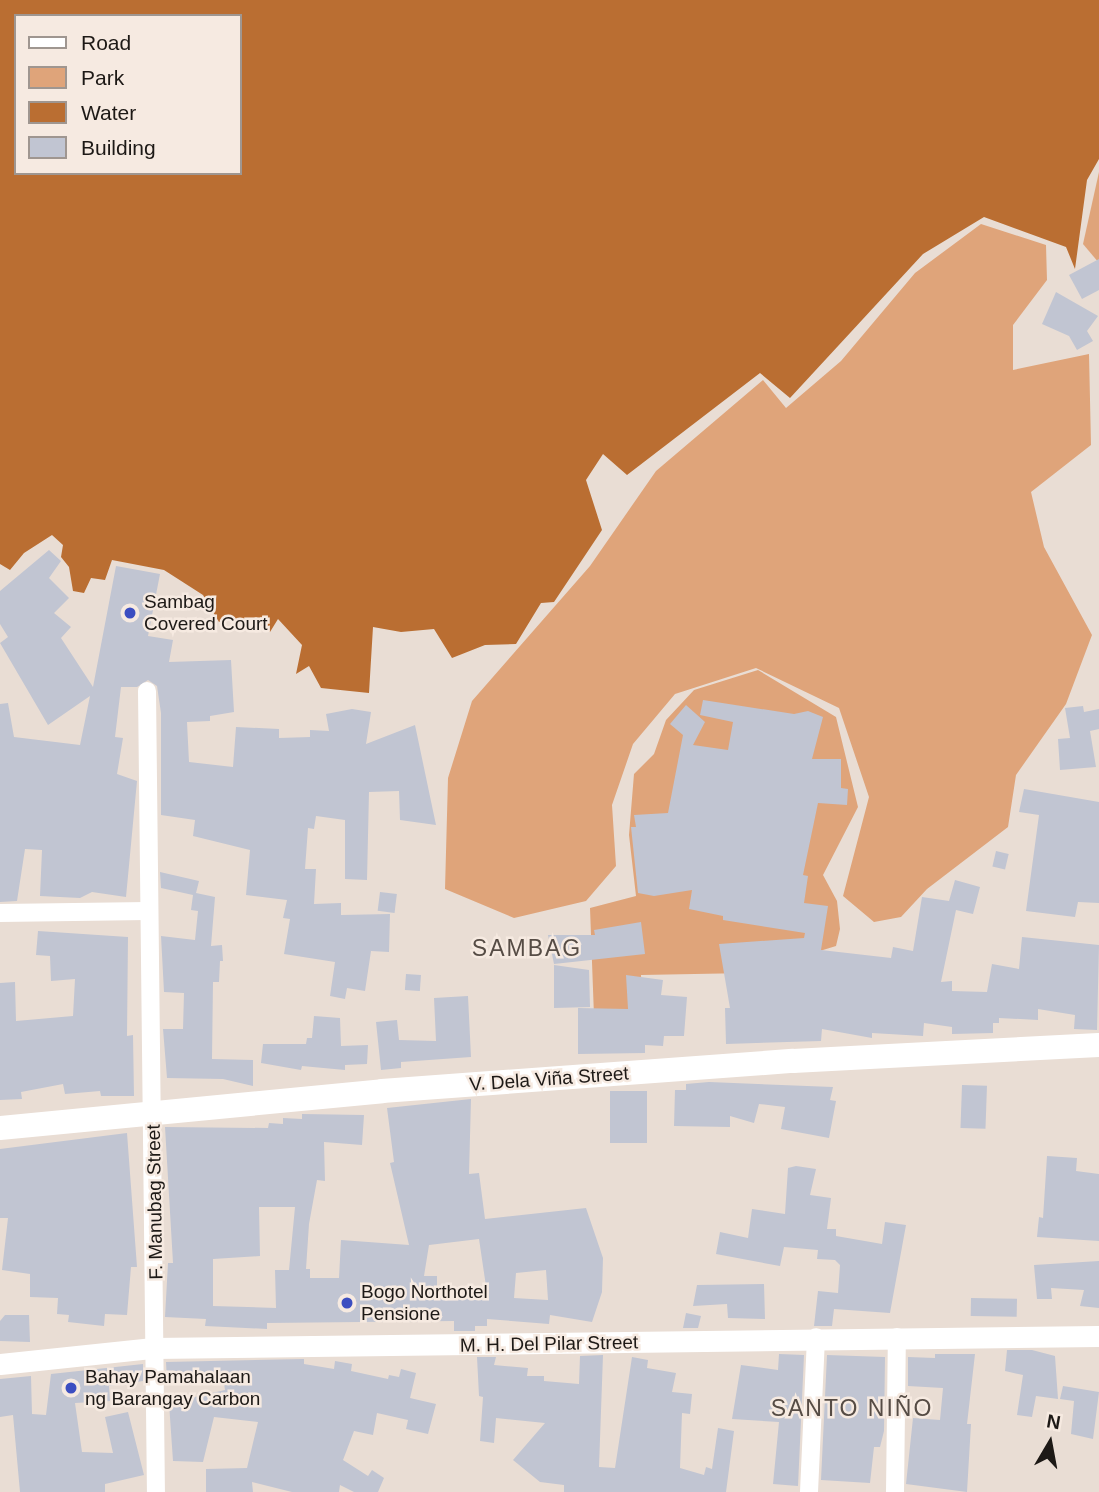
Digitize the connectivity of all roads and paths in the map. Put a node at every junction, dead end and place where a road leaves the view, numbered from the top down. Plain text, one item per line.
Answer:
1 (147, 691) dead end
2 (148, 911) junction
3 (0, 913) edge
4 (1099, 1045) edge
5 (154, 1114) junction
6 (0, 1128) edge
7 (1099, 1336) edge
8 (816, 1337) junction
9 (897, 1337) junction
10 (153, 1348) junction
11 (0, 1364) edge
12 (156, 1492) edge
13 (809, 1492) edge
14 (895, 1492) edge

1 - 2 street, F. Manubag Street
2 - 3 street
2 - 5 street, F. Manubag Street
4 - 5 main road, V. Dela Viña Street
5 - 6 main road, V. Dela Viña Street
5 - 10 street, F. Manubag Street
7 - 9 street, M. H. Del Pilar Street
8 - 9 street, M. H. Del Pilar Street
8 - 10 street, M. H. Del Pilar Street
8 - 13 street
9 - 14 street
10 - 11 street, M. H. Del Pilar Street
10 - 12 street, F. Manubag Street

